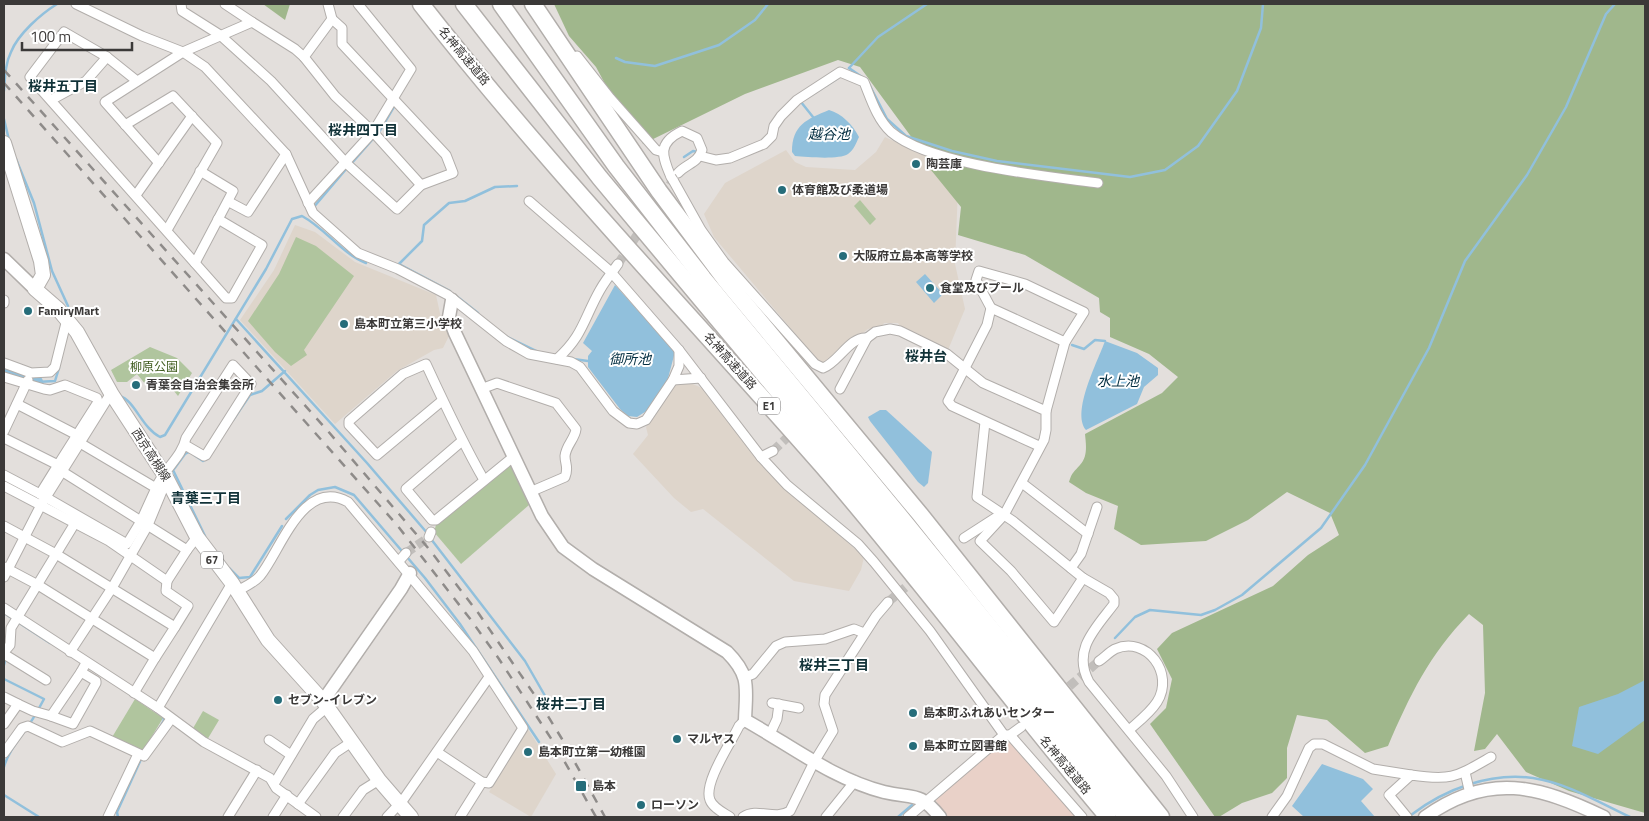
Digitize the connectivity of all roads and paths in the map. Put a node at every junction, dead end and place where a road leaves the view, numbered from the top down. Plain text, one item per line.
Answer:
1 (76, 4) edge
2 (181, 4) edge
3 (225, 4) edge
4 (328, 4) edge
5 (358, 4) edge
6 (421, 4) edge
7 (464, 4) edge
8 (501, 4) edge
9 (532, 4) edge
10 (542, 4) edge
11 (332, 19) junction
12 (252, 22) junction
13 (220, 35) junction
14 (183, 52) junction
15 (106, 57) junction
16 (304, 57) junction
17 (137, 81) junction
18 (51, 100) junction
19 (396, 100) junction
20 (192, 116) junction
21 (125, 125) junction
22 (375, 134) junction
23 (4, 143) edge
24 (286, 154) junction
25 (701, 154) junction
26 (664, 157) junction
27 (159, 163) junction
28 (348, 165) junction
29 (200, 171) junction
30 (674, 177) junction
31 (1098, 183) dead end
32 (421, 185) junction
33 (136, 195) junction
34 (529, 201) dead end
35 (231, 203) dead end
36 (311, 208) junction
37 (218, 219) junction
38 (166, 230) junction
39 (4, 259) edge
40 (195, 262) junction
41 (618, 264) tunnel mouth
42 (610, 271) junction
43 (35, 289) junction
44 (452, 300) junction
45 (991, 308) junction
46 (67, 319) junction
47 (867, 338) junction
48 (1065, 342) junction
49 (679, 350) junction
50 (559, 357) junction
51 (4, 363) edge
52 (964, 369) junction
53 (31, 373) junction
54 (4, 377) edge
55 (701, 378) junction
56 (673, 380) junction
57 (26, 385) junction
58 (481, 389) junction
59 (840, 389) dead end
60 (111, 393) junction
61 (443, 400) junction
62 (17, 404) junction
63 (1046, 411) junction
64 (985, 422) junction
65 (4, 432) edge
66 (4, 438) edge
67 (79, 439) junction
68 (462, 441) junction
69 (184, 445) junction
70 (1039, 446) junction
71 (773, 451) tunnel mouth
72 (512, 458) junction
73 (761, 458) junction
74 (60, 468) junction
75 (4, 475) edge
76 (165, 476) junction
77 (484, 480) junction
78 (1022, 483) junction
79 (4, 486) edge
80 (156, 488) junction
81 (530, 492) junction
82 (43, 498) junction
83 (1097, 507) dead end
84 (1004, 515) junction
85 (75, 523) junction
86 (145, 523) junction
87 (4, 526) edge
88 (1088, 534) junction
89 (24, 537) junction
90 (197, 537) junction
91 (964, 538) dead end
92 (187, 550) junction
93 (406, 553) tunnel mouth
94 (56, 554) junction
95 (131, 554) junction
96 (399, 561) junction
97 (1071, 568) junction
98 (5, 571) edge
99 (410, 573) junction
100 (1083, 578) junction
101 (167, 581) junction
102 (38, 585) junction
103 (234, 587) junction
104 (112, 588) junction
105 (888, 602) tunnel mouth
106 (4, 608) edge
107 (92, 619) junction
108 (16, 621) junction
109 (174, 627) junction
110 (864, 634) junction
111 (6, 652) edge
112 (70, 652) junction
113 (155, 658) junction
114 (1099, 661) tunnel mouth
115 (86, 663) junction
116 (81, 672) junction
117 (489, 676) junction
118 (745, 677) junction
119 (46, 680) dead end
120 (134, 693) junction
121 (4, 697) edge
122 (18, 704) junction
123 (325, 704) junction
124 (158, 708) junction
125 (799, 708) dead end
126 (51, 716) junction
127 (171, 719) junction
128 (746, 720) junction
129 (4, 724) edge
130 (1021, 726) dead end
131 (1129, 730) junction
132 (770, 734) junction
133 (1007, 735) junction
134 (269, 740) dead end
135 (353, 741) junction
136 (437, 752) junction
137 (4, 753) edge
138 (140, 755) junction
139 (291, 755) junction
140 (1492, 757) dead end
141 (814, 762) junction
142 (257, 770) junction
143 (1465, 772) junction
144 (1411, 775) junction
145 (379, 780) junction
146 (855, 781) junction
147 (482, 782) junction
148 (274, 784) junction
149 (1469, 788) junction
150 (287, 795) junction
151 (927, 801) junction
152 (298, 804) junction
153 (398, 804) junction
154 (310, 815) edge
155 (784, 816) edge
156 (108, 817) edge
157 (228, 817) edge
158 (273, 817) edge
159 (343, 817) edge
160 (387, 817) edge
161 (411, 817) edge
162 (460, 817) edge
163 (730, 817) edge
164 (743, 817) edge
165 (826, 817) edge
166 (908, 817) edge
167 (940, 817) edge
168 (1082, 817) edge
169 (1108, 817) edge
170 (1127, 817) edge
171 (1144, 817) edge
172 (1161, 817) edge
173 (1193, 817) edge
174 (1272, 817) edge
175 (1407, 817) edge
176 (1425, 817) edge
177 (1604, 817) edge

1 - 14 street
2 - 13 street
3 - 12 street
4 - 11 street
5 - 19 street
6 - 169 highway, 名神高速道路 / E1
7 - 170 highway, 名神高速道路 / E1
8 - 171 highway, E1
9 - 172 highway
10 - 26 street
11 - 16 street
11 - 19 street
12 - 13 street
12 - 16 street
13 - 14 street
13 - 28 street
14 - 17 street
14 - 24 street
15 - 17 street
15 - 18 street
15 - 18 street
16 - 22 street
17 - 21 street
18 - 33 street
19 - 22 street
19 - 32 street
20 - 21 street
20 - 27 street
20 - 29 street
21 - 27 street
22 - 28 street
22 - 32 street
23 - 43 main road
24 - 35 street
24 - 36 street
25 - 26 street
25 - 30 street
25 - 31 street
26 - 30 street
27 - 33 street
28 - 32 street
28 - 36 street
29 - 37 street
29 - 38 street
30 - 47 street
33 - 38 street
34 - 42 street
36 - 44 street
37 - 40 street
37 - 40 street
38 - 40 street
39 - 43 street
41 - 42 street
42 - 49 street
42 - 50 street
43 - 46 main road, 西京高槻線 / 67
44 - 50 street
44 - 58 street
45 - 48 street
45 - 48 street
45 - 52 street
46 - 53 street
46 - 60 main road, 西京高槻線 / 67
47 - 52 street
47 - 59 street
48 - 63 street
49 - 55 street
49 - 56 street
50 - 56 street
51 - 53 street
52 - 63 street
52 - 64 street
53 - 57 street
54 - 57 street
55 - 56 street
55 - 73 street
57 - 62 street
57 - 67 street
58 - 72 street
58 - 81 street
60 - 67 street
60 - 76 main road, 西京高槻線 / 67
61 - 61 street
61 - 68 street
62 - 65 street
62 - 67 street
63 - 70 street
64 - 70 street
64 - 84 street
66 - 74 street
67 - 74 street
67 - 80 street
68 - 77 street
68 - 77 street
69 - 69 street
69 - 76 street
70 - 78 street
71 - 73 street
72 - 77 street
72 - 81 street
73 - 133 street
74 - 82 street
74 - 86 street
75 - 82 street
76 - 80 street
76 - 86 street
76 - 90 main road, 西京高槻線 / 67
78 - 84 street
78 - 88 street
79 - 82 street
80 - 86 street
81 - 118 street
82 - 85 street
82 - 86 street
82 - 89 street
83 - 88 street
84 - 91 street
84 - 97 street
84 - 100 street
85 - 94 street
85 - 95 street
86 - 92 street
86 - 95 street
87 - 89 street
88 - 97 street
89 - 94 street
89 - 98 street
90 - 92 street
90 - 103 main road, 西京高槻線 / 67
92 - 101 street
93 - 96 street
94 - 102 street
94 - 104 street
95 - 101 street
95 - 104 street
96 - 99 street
96 - 103 street
97 - 100 street
98 - 102 street
99 - 117 street
99 - 123 street
100 - 131 street
101 - 109 street
102 - 107 street
102 - 108 street
103 - 123 main road, 西京高槻線 / 67
103 - 124 street
104 - 107 street
104 - 109 street
105 - 110 street
106 - 108 street
107 - 112 street
107 - 113 street
108 - 111 street
108 - 112 street
109 - 113 street
110 - 118 street
110 - 141 street
111 - 119 street
112 - 115 street
113 - 120 street
114 - 131 street
115 - 116 street
115 - 120 street
116 - 126 street
116 - 126 street
117 - 136 street
117 - 147 street
118 - 128 street
120 - 124 street
121 - 122 street
122 - 126 street
122 - 129 street
123 - 135 main road, 西京高槻線 / 67
123 - 139 street
124 - 127 street
125 - 132 street
127 - 138 street
127 - 142 street
128 - 132 street
128 - 163 street
130 - 133 street
131 - 173 street
132 - 141 street
133 - 151 street
133 - 168 street
134 - 139 street
135 - 145 main road, 西京高槻線 / 67
135 - 152 street
136 - 147 street
136 - 153 street
137 - 138 street
138 - 156 street
139 - 148 street
140 - 143 street
141 - 146 street
141 - 155 street
142 - 148 street
142 - 157 street
143 - 144 street
143 - 149 street
144 - 174 street
144 - 175 street
145 - 153 main road, 西京高槻線 / 67
145 - 159 street
146 - 151 street
146 - 165 street
147 - 162 street
148 - 150 street
149 - 176 street
149 - 177 street
150 - 152 street
150 - 158 street
151 - 166 street
151 - 167 street
152 - 154 street
153 - 160 street
153 - 161 main road, 西京高槻線 / 67
155 - 164 street

